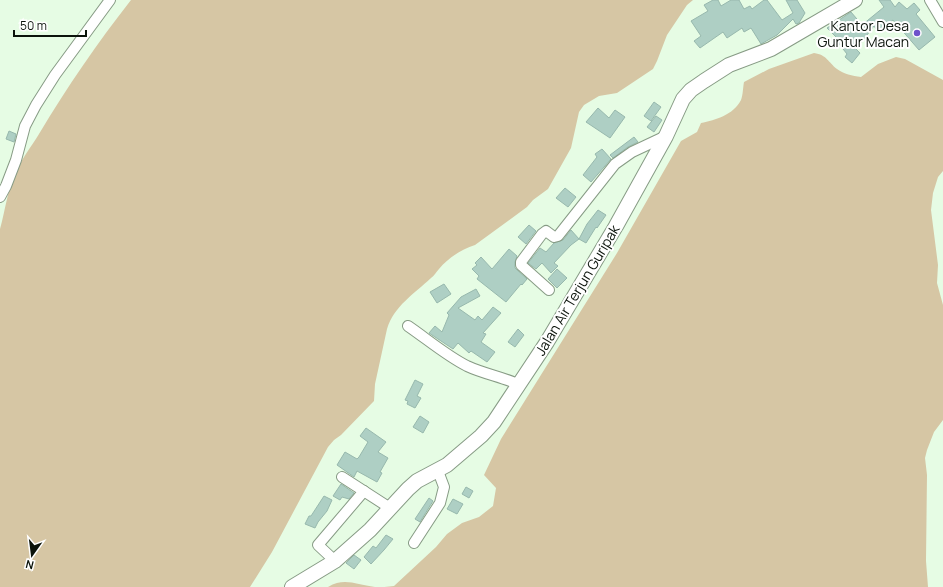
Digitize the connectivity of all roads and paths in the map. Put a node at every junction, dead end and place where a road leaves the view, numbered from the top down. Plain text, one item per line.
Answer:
1 (110, 0) edge
2 (855, 0) edge
3 (930, 0) edge
4 (943, 22) edge
5 (666, 136) junction
6 (0, 197) edge
7 (549, 290) dead end
8 (408, 326) dead end
9 (520, 385) junction
10 (438, 471) junction
11 (342, 477) dead end
12 (364, 491) junction
13 (390, 508) junction
14 (414, 543) dead end
15 (335, 561) junction
16 (292, 587) edge

1 - 6 street
2 - 5 street, Jalan Air Terjun Guripak
3 - 4 street
5 - 7 street
5 - 9 street, Jalan Air Terjun Guripak
8 - 9 street
9 - 10 street, Jalan Air Terjun Guripak
10 - 13 street, Jalan Air Terjun Guripak
10 - 14 street
11 - 12 street
12 - 13 street
12 - 15 street
13 - 15 street, Jalan Air Terjun Guripak
15 - 16 street, Jalan Air Terjun Guripak

